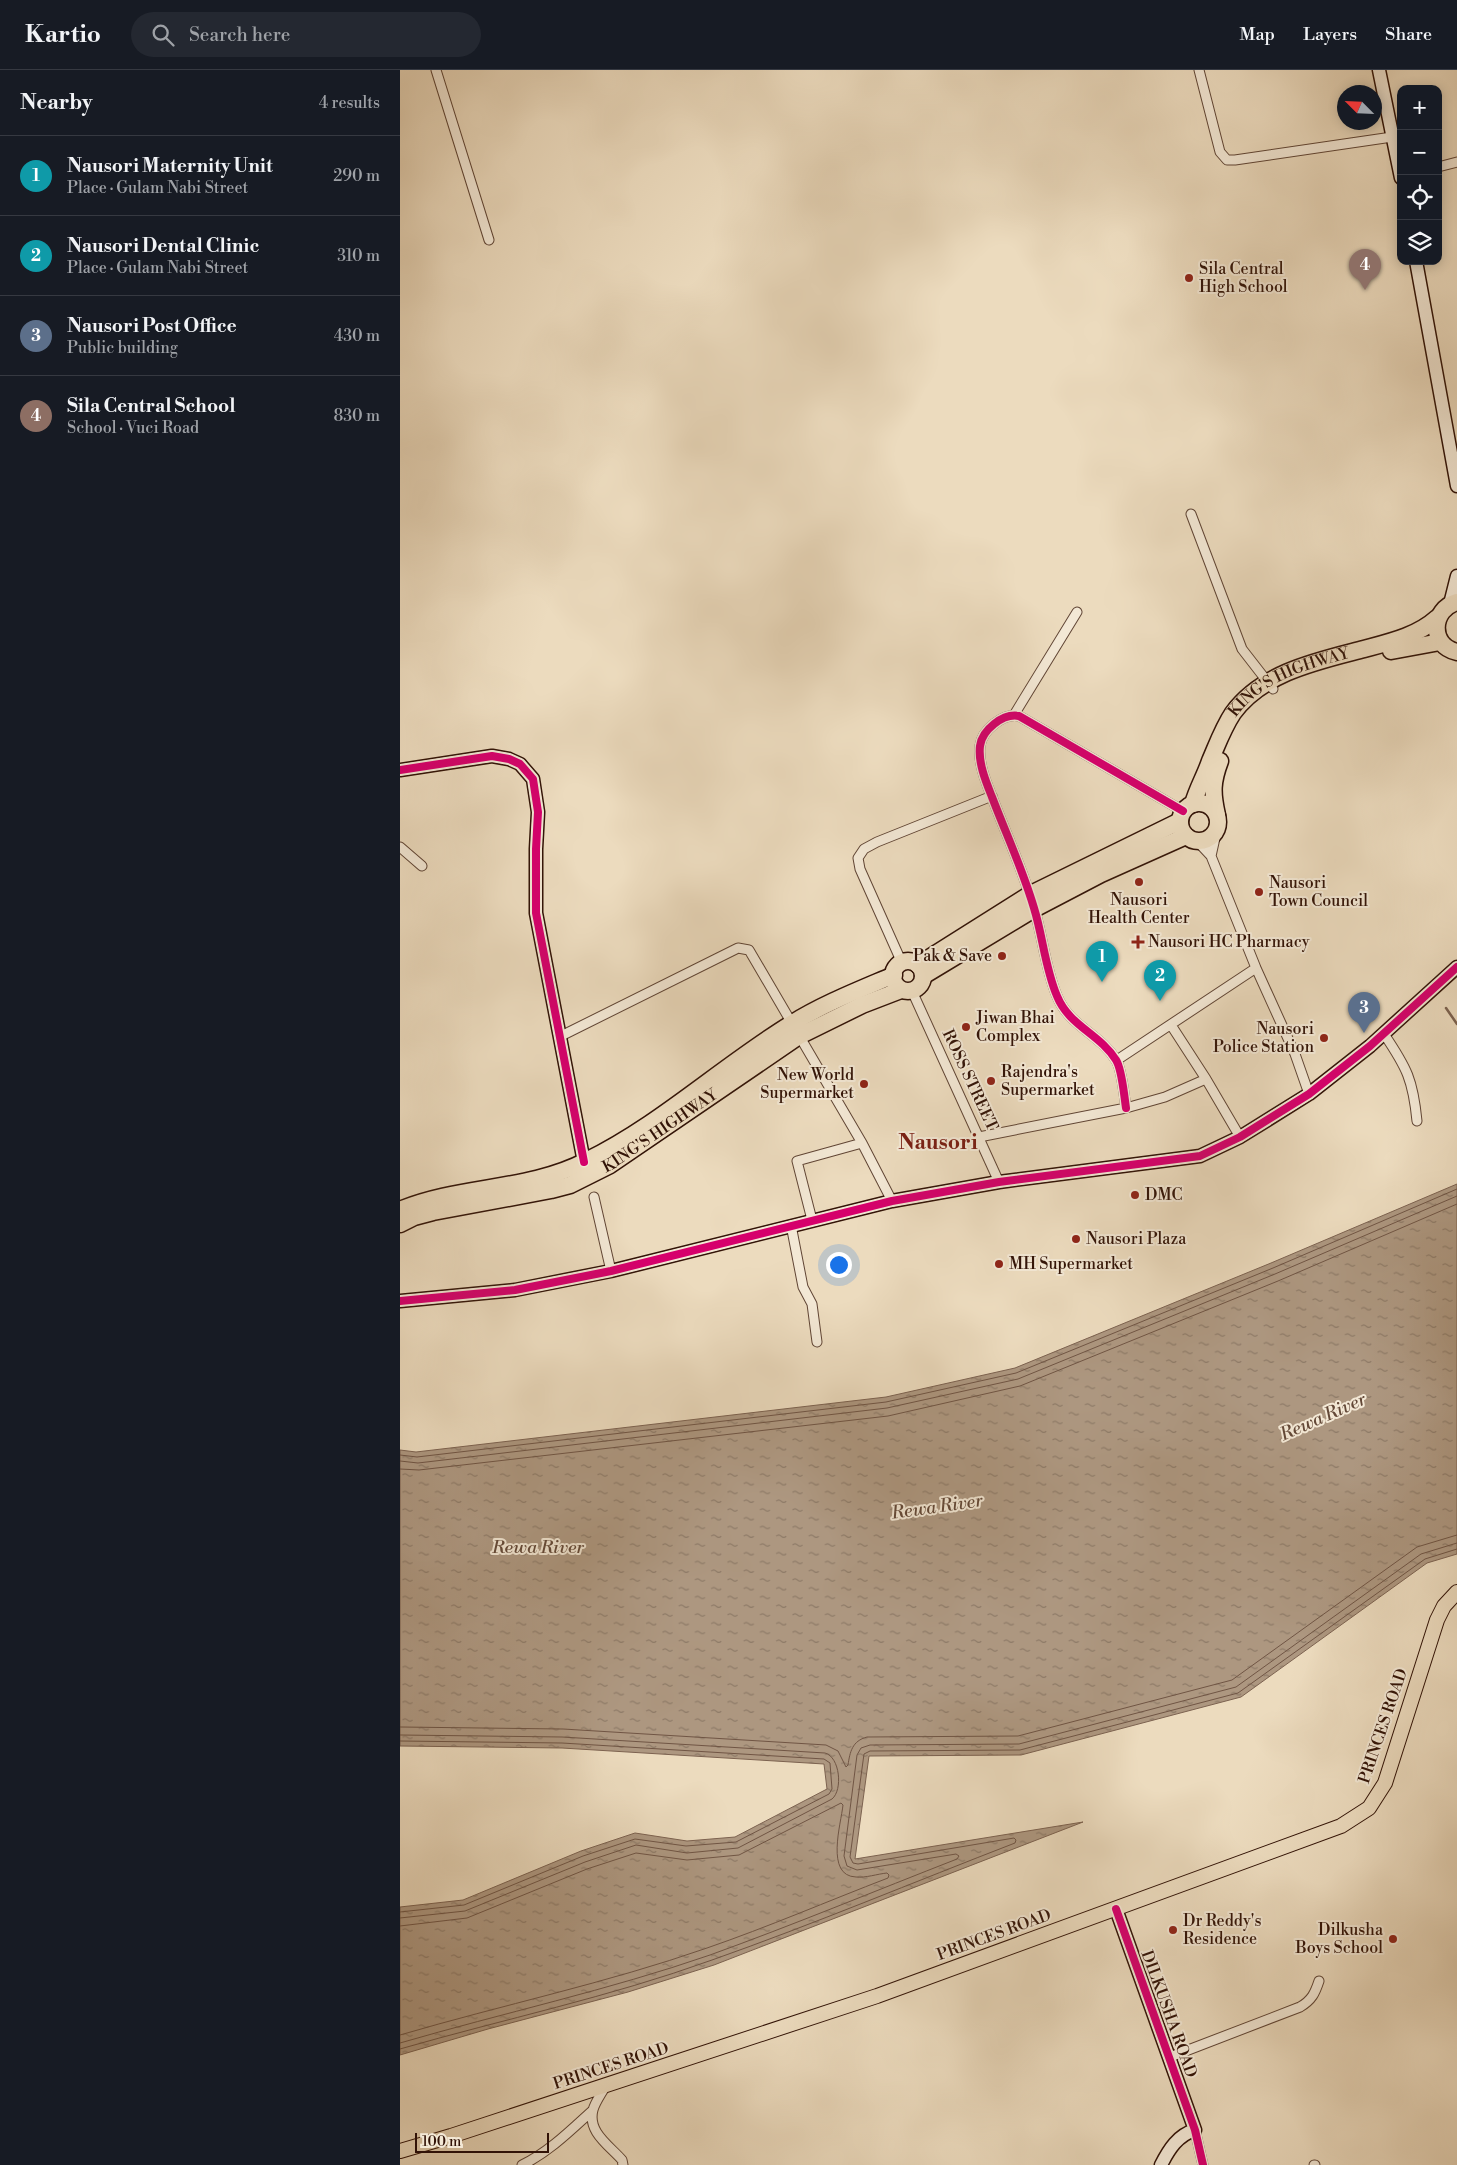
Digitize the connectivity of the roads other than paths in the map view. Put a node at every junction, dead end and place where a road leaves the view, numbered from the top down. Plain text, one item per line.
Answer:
1 (436, 70) edge
2 (1199, 70) edge
3 (1379, 70) edge
4 (1392, 136) junction
5 (1457, 162) edge
6 (1442, 166) edge
7 (1401, 175) edge
8 (489, 240) dead end
9 (1417, 265) edge
10 (1457, 486) edge
11 (1191, 514) dead end
12 (1457, 576) edge
13 (1453, 603) edge
14 (1077, 612) dead end
15 (1437, 618) junction
16 (1440, 642) junction
17 (1457, 652) edge
18 (1271, 686) junction
19 (1014, 715) junction
20 (400, 770) edge
21 (992, 796) junction
22 (1217, 822) junction
23 (1188, 823) junction
24 (400, 847) edge
25 (1211, 856) junction
26 (422, 866) dead end
27 (1032, 902) junction
28 (1457, 967) edge
29 (1256, 968) junction
30 (908, 977) junction
31 (1171, 1025) junction
32 (796, 1030) junction
33 (1384, 1034) junction
34 (559, 1036) junction
35 (1116, 1060) junction
36 (1206, 1080) junction
37 (1309, 1094) junction
38 (1126, 1108) junction
39 (1417, 1121) dead end
40 (979, 1137) junction
41 (1240, 1137) junction
42 (862, 1143) junction
43 (584, 1162) junction
44 (999, 1182) junction
45 (594, 1197) dead end
46 (892, 1201) junction
47 (400, 1210) edge
48 (812, 1220) junction
49 (400, 1224) edge
50 (791, 1225) junction
51 (611, 1271) junction
52 (400, 1301) edge
53 (816, 1342) dead end
54 (1457, 1592) edge
55 (1116, 1909) junction
56 (1319, 1981) dead end
57 (1170, 2057) junction
58 (606, 2085) junction
59 (593, 2110) junction
60 (1195, 2130) junction
61 (400, 2151) edge
62 (522, 2165) edge
63 (623, 2165) edge
64 (1161, 2165) edge
65 (1203, 2165) edge

1 - 8 street
2 - 4 street
3 - 4 street
4 - 7 street
5 - 6 street
9 - 10 street
11 - 18 street
12 - 13 street
13 - 15 highway, KING'S HIGHWAY
14 - 19 street
15 - 16 highway
15 - 18 highway, KING'S HIGHWAY
16 - 17 highway
16 - 18 highway, KING'S HIGHWAY
18 - 22 highway, KING'S HIGHWAY
18 - 23 highway, KING'S HIGHWAY
19 - 21 street
19 - 23 street
20 - 34 street
21 - 27 street
21 - 30 street, ROSS STREET
22 - 23 highway
22 - 23 highway
22 - 25 street
23 - 25 street
23 - 27 highway, KING'S HIGHWAY
24 - 26 street
25 - 29 street
27 - 30 highway, KING'S HIGHWAY
27 - 35 street
28 - 33 street
29 - 31 street
29 - 37 street
30 - 32 highway, KING'S HIGHWAY
30 - 40 street, ROSS STREET
31 - 35 street
31 - 36 street
32 - 34 street
32 - 42 street
32 - 43 highway, KING'S HIGHWAY
32 - 49 highway, KING'S HIGHWAY
33 - 37 street
33 - 39 street
34 - 43 street
35 - 38 street
36 - 38 street
36 - 41 street
37 - 41 street
38 - 40 street
40 - 44 street, ROSS STREET
41 - 44 street
42 - 46 street
42 - 48 street
43 - 47 highway, KING'S HIGHWAY
44 - 46 street
45 - 51 street
46 - 48 street
48 - 50 street
50 - 51 street
50 - 53 street
51 - 52 street
54 - 55 main road, PRINCES ROAD
55 - 57 street, DILKUSHA ROAD
55 - 58 main road, PRINCES ROAD
56 - 57 street
57 - 60 street, DILKUSHA ROAD
58 - 59 street
58 - 61 main road, PRINCES ROAD
59 - 62 street
59 - 63 street
60 - 64 street
60 - 65 street

